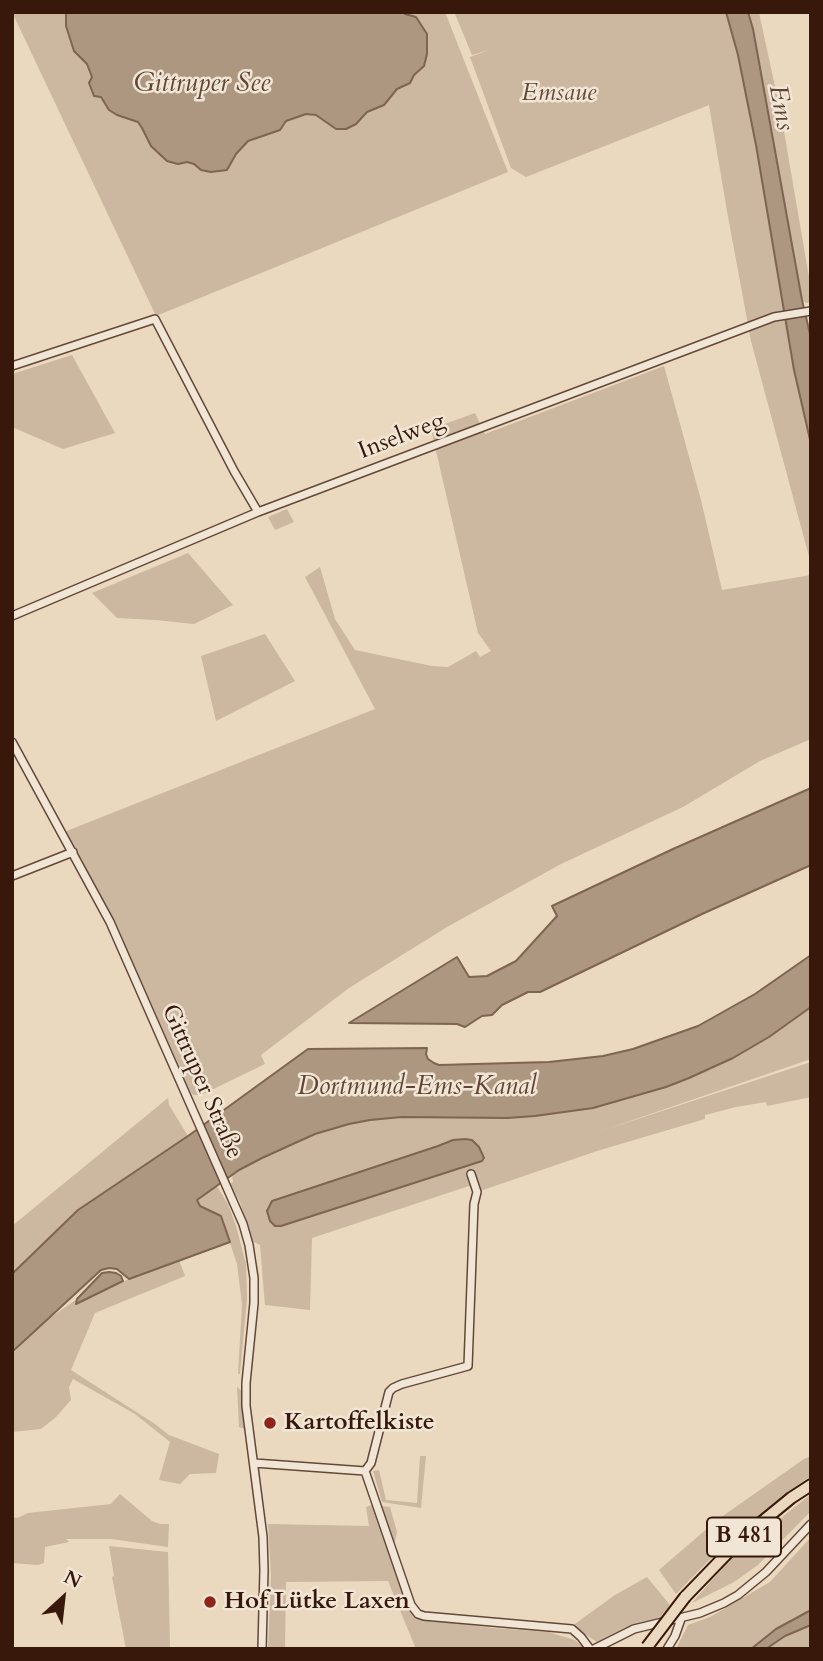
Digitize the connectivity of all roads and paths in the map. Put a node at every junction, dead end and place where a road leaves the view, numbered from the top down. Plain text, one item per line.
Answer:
1 (811, 310) edge
2 (12, 366) edge
3 (258, 512) junction
4 (12, 616) edge
5 (12, 742) edge
6 (73, 852) junction
7 (12, 876) edge
8 (471, 1174) dead end
9 (254, 1463) junction
10 (365, 1471) junction
11 (811, 1485) edge
12 (811, 1524) edge
13 (681, 1619) junction
14 (647, 1648) edge
15 (262, 1649) edge
16 (592, 1649) edge
17 (667, 1649) edge

1 - 3 street, Inselweg
2 - 3 street
3 - 4 street, Inselweg
5 - 6 street, Gittruper Straße
6 - 7 street
6 - 9 street, Gittruper Straße
8 - 10 street
9 - 10 street
9 - 15 street, Gittruper Straße
10 - 16 street
11 - 14 highway, B 481, bridge
12 - 13 street
13 - 16 street
13 - 17 street

